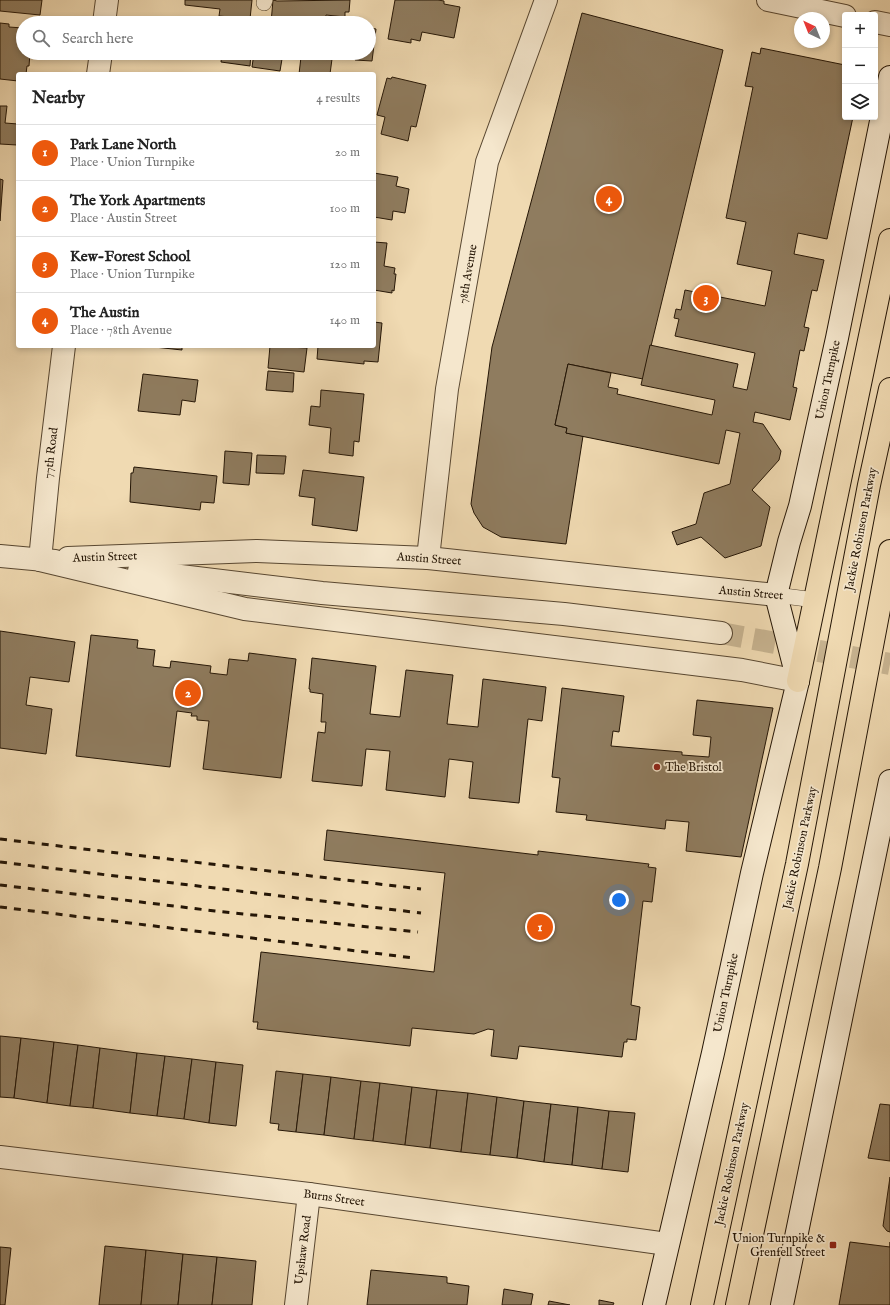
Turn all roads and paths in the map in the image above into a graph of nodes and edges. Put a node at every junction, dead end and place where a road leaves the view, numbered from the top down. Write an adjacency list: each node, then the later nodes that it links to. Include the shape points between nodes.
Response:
1 (107, 0): 5 (street)
2 (546, 0): 16 (street, 78th Avenue, via 487,162 447,389)
3 (768, 0): 4 (street)
4 (842, 15)
5 (105, 16)
6 (878, 23): 7 (street)
7 (890, 25)
8 (99, 60): 9 (street)
9 (98, 72)
10 (890, 77): 18 (street, Union Turnpike, via 834,354 800,506)
11 (890, 240): 19 (main road, Union Turnpike)
12 (64, 348): 17 (street, 77th Road)
13 (890, 388): 28 (main road, Jackie Robinson Parkway, via 869,485 797,864)
14 (890, 551): 29 (main road, via 830,868)
15 (0, 556): 17 (street, Austin Street)
16 (428, 558): 17 (street, Austin Street, via 257,551); 18 (street, Austin Street)
17 (40, 560): 20 (street, Austin Street, via 322,593 564,614); 21 (street, Austin Street, via 245,609 742,670)
18 (776, 595): 19 (lane, Austin Street); 21 (street, Union Turnpike)
19 (815, 600): 21 (main road, Union Turnpike)
20 (721, 633)
21 (798, 681): 25 (street, Union Turnpike)
22 (890, 781): 30 (street)
23 (0, 1157): 24 (street, Burns Street)
24 (309, 1194): 25 (street, Burns Street); 26 (street, Upshaw Road)
25 (667, 1244): 27 (street, Union Turnpike)
26 (296, 1305)
27 (654, 1305)
28 (702, 1305)
29 (737, 1305)
30 (782, 1305)

